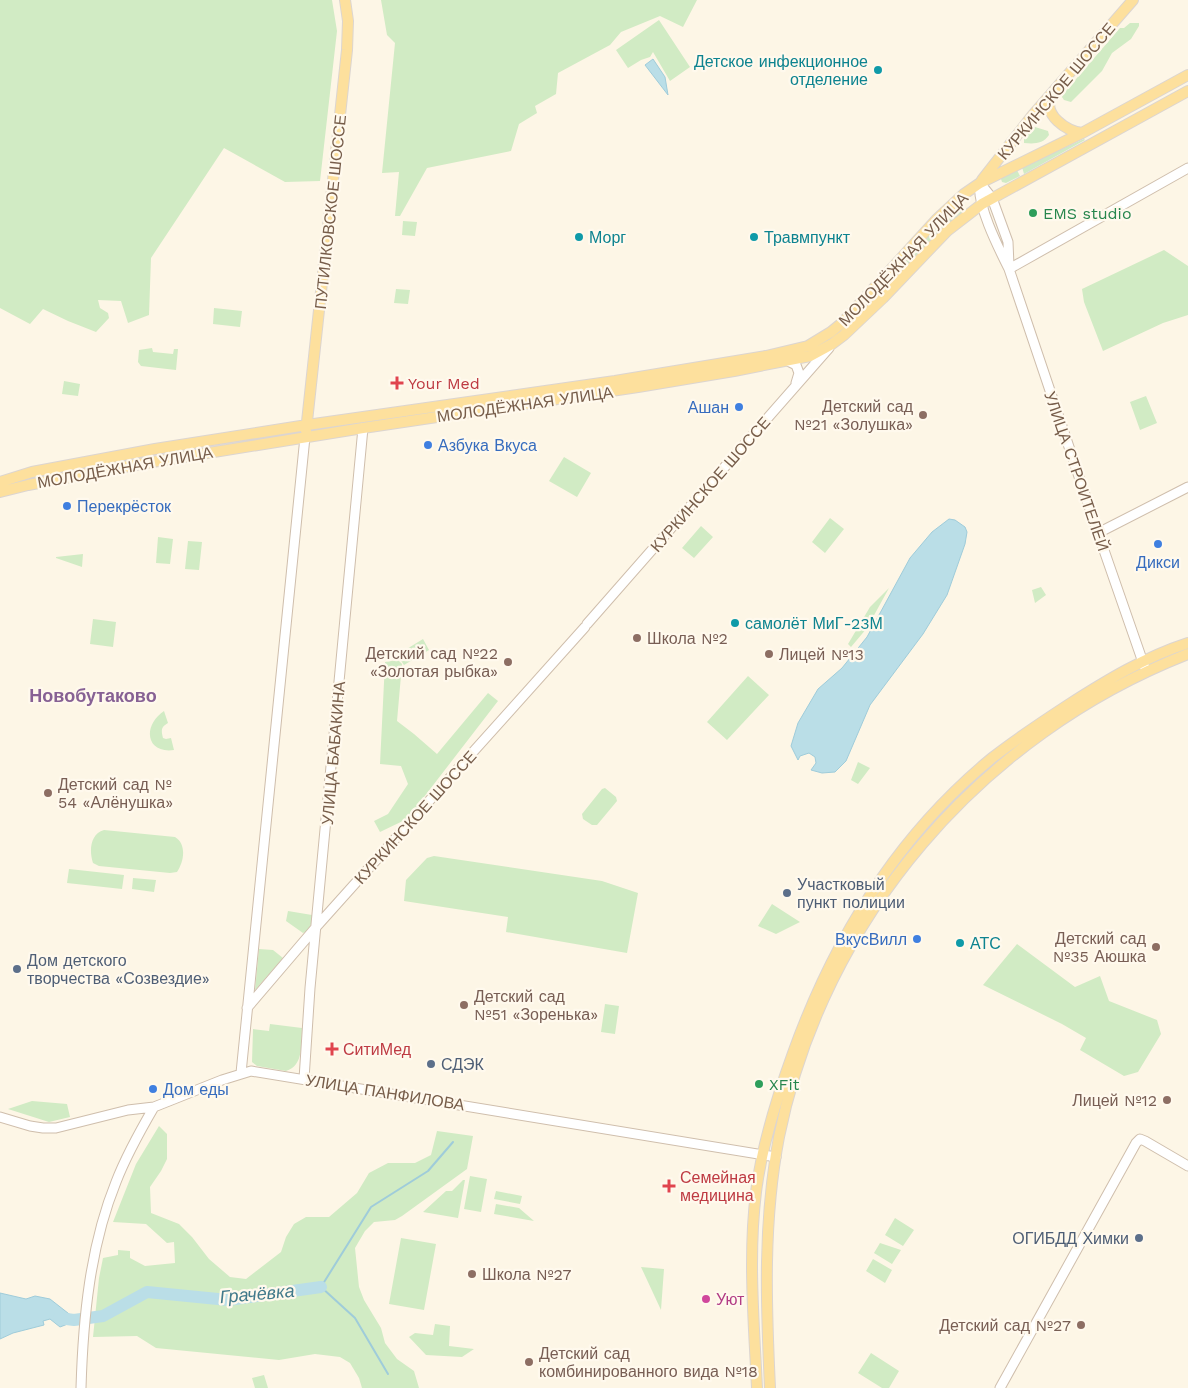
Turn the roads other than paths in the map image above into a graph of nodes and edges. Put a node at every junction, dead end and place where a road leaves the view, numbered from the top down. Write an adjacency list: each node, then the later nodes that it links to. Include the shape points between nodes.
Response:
1 (345, 0): 17 (main road, ПУТИЛКОВСКОЕ ШОССЕ, via 347,50)
2 (1133, 0): 5 (main road, КУРКИНСКОЕ ШОССЕ)
3 (1188, 75): 6 (main road)
4 (1188, 91): 7 (main road, МОЛОДЁЖНАЯ УЛИЦА)
5 (1052, 94): 8 (main road, via 1048,104 1052,114 1064,127); 10 (main road, КУРКИНСКОЕ ШОССЕ)
6 (1136, 104): 7 (main road, via 1145,108); 8 (main road)
7 (1142, 116): 11 (main road, МОЛОДЁЖНАЯ УЛИЦА)
8 (1082, 133): 10 (main road)
9 (1188, 168): 13 (street)
10 (980, 182): 11 (street, УЛИЦА СТРОИТЕЛЕЙ); 12 (street, УЛИЦА СТРОИТЕЛЕЙ); 17 (main road, МОЛОДЁЖНАЯ УЛИЦА, via 936,220 842,323 808,346 615,381)
11 (992, 198): 12 (main road, МОЛОДЁЖНАЯ УЛИЦА); 13 (street, УЛИЦА СТРОИТЕЛЕЙ, via 1008,242)
12 (982, 204): 13 (street, УЛИЦА СТРОИТЕЛЕЙ); 14 (main road, МОЛОДЁЖНАЯ УЛИЦА, via 947,231 862,319)
13 (1009, 269): 23 (street, УЛИЦА СТРОИТЕЛЕЙ)
14 (832, 344): 15 (main road, МОЛОДЁЖНАЯ УЛИЦА, via 810,356); 16 (street, КУРКИНСКОЕ ШОССЕ)
15 (788, 361): 16 (street, via 796,365 799,373); 18 (main road, МОЛОДЁЖНАЯ УЛИЦА)
16 (796, 384): 28 (street, КУРКИНСКОЕ ШОССЕ)
17 (307, 425): 19 (main road, ПУТИЛКОВСКОЕ ШОССЕ); 20 (main road, МОЛОДЁЖНАЯ УЛИЦА, via 32,472)
18 (363, 428): 19 (main road, МОЛОДЁЖНАЯ УЛИЦА); 27 (street, УЛИЦА БАБАКИНА)
19 (306, 437): 22 (main road, МОЛОДЁЖНАЯ УЛИЦА, via 102,470); 30 (street)
20 (0, 482)
21 (1188, 487): 23 (street)
22 (0, 492)
23 (1098, 534): 26 (street, УЛИЦА СТРОИТЕЛЕЙ)
24 (1188, 643): 26 (main road, via 1160,652)
25 (1188, 654): 26 (main road)
26 (1144, 666): 35 (main road, via 1104,682 992,759 948,799 891,865 829,964 786,1073); 36 (main road, via 998,766 955,806 903,866 863,923 822,1005 792,1084)
27 (320, 890): 28 (street, via 323,899); 29 (street, УЛИЦА БАБАКИНА)
28 (333, 908): 29 (street, КУРКИНСКОЕ ШОССЕ)
29 (317, 926): 30 (street, КУРКИНСКОЕ ШОССЕ); 32 (street, УЛИЦА БАБАКИНА)
30 (247, 1008): 31 (street)
31 (241, 1073): 32 (street, УЛИЦА ПАНФИЛОВА, via 251,1071); 33 (street, УЛИЦА ПАНФИЛОВА)
32 (304, 1079): 35 (street, УЛИЦА ПАНФИЛОВА)
33 (154, 1107): 34 (street, УЛИЦА ПАНФИЛОВА, via 128,1110 56,1128 30,1126); 38 (street, via 124,1163 100,1232 88,1302)
34 (0, 1117)
35 (762, 1155): 36 (street, УЛИЦА ПАНФИЛОВА); 39 (main road, via 752,1256)
36 (776, 1157): 40 (main road, via 766,1261)
37 (1188, 1166): 41 (street, via 1145,1141 1140,1139 1136,1143)
38 (81, 1388)
39 (757, 1388)
40 (770, 1388)
41 (1000, 1388)

